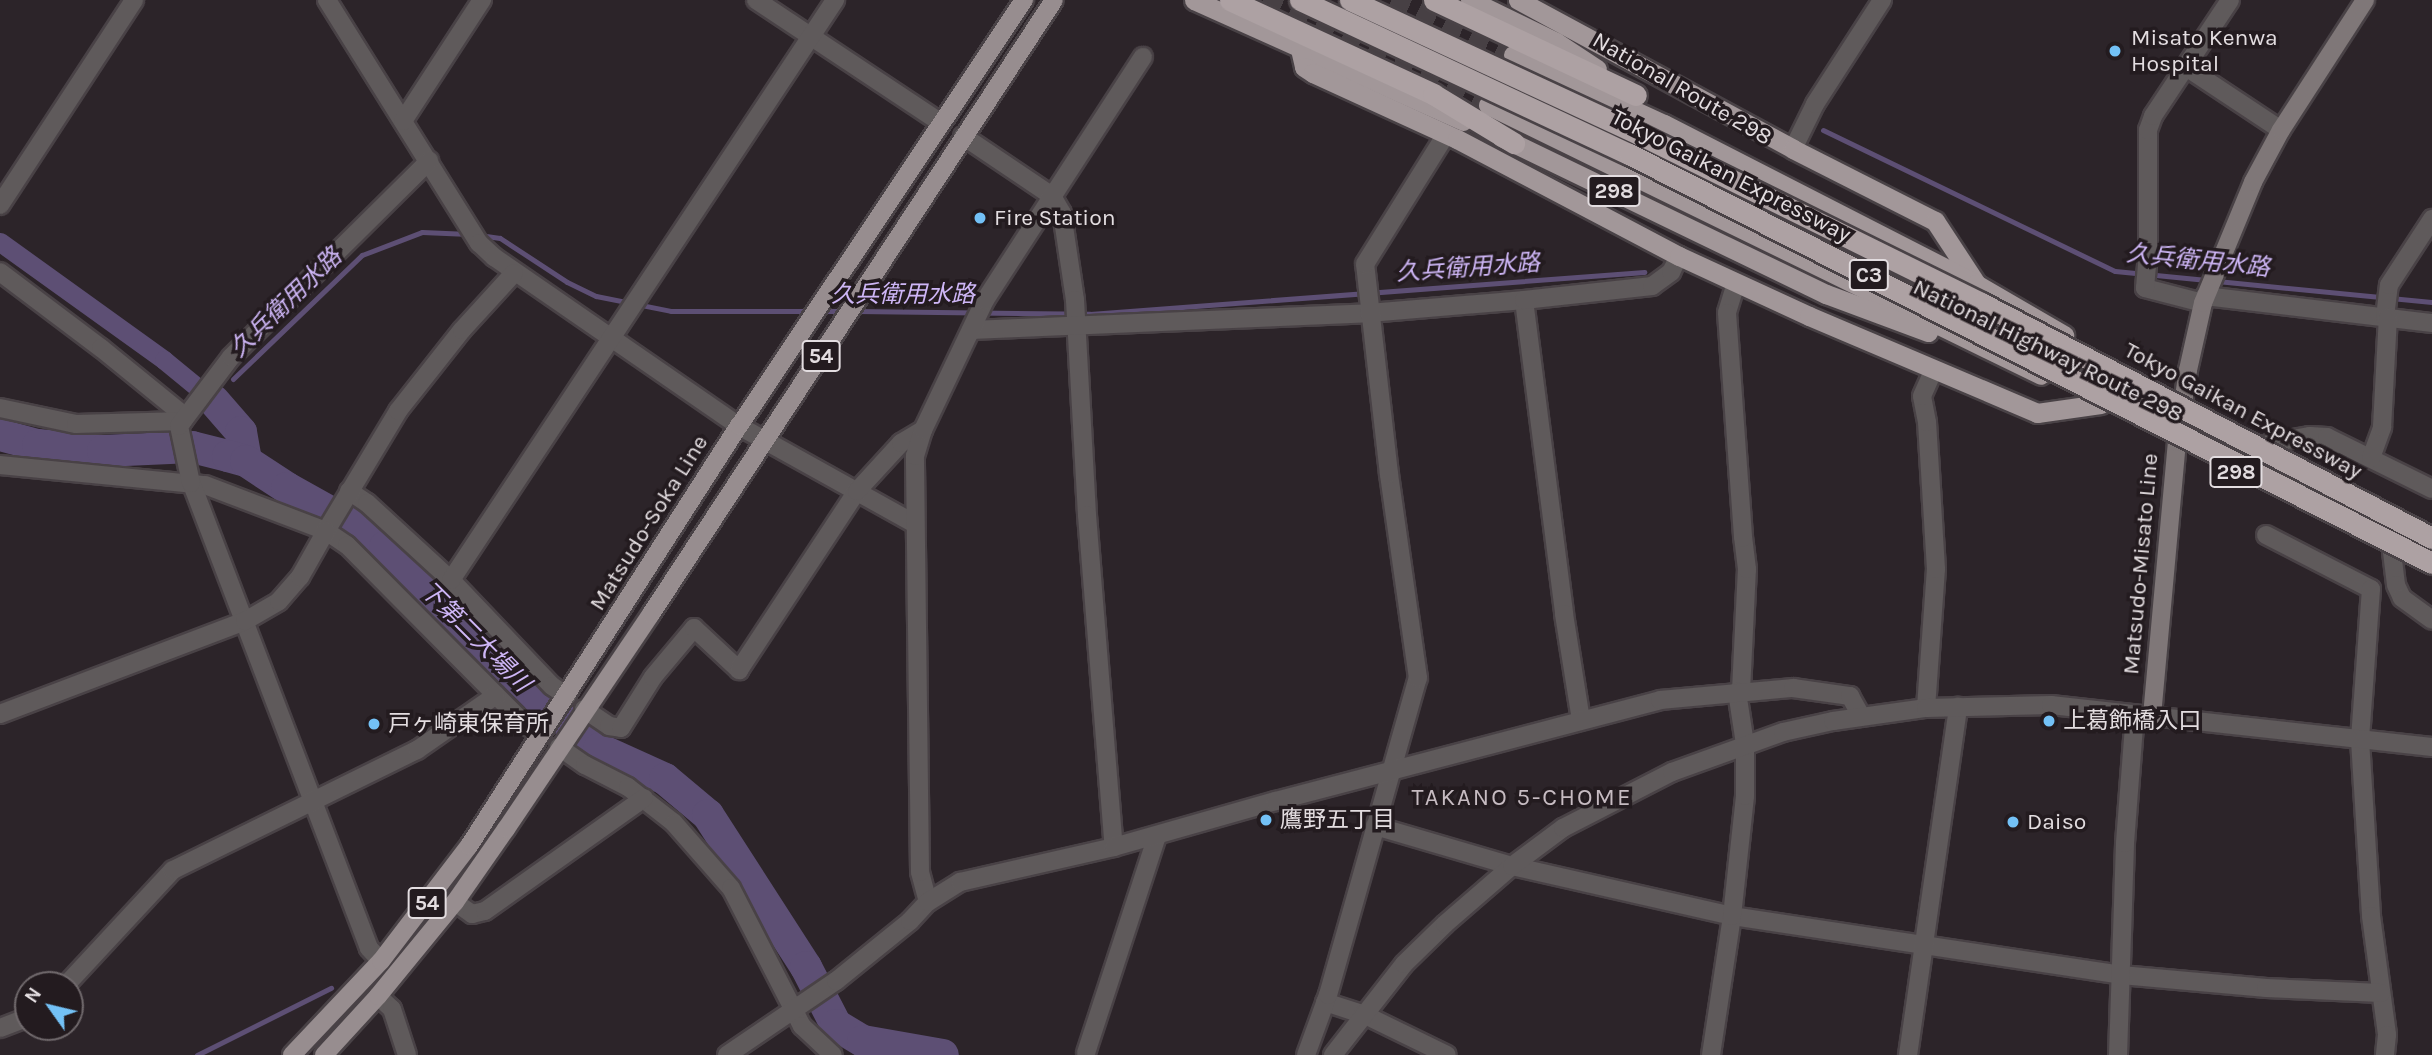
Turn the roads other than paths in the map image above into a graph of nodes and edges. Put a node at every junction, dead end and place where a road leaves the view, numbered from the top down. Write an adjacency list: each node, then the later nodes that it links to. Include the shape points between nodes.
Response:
1 (134, 0): 34 (street)
2 (327, 0): 25 (street)
3 (482, 0): 25 (street)
4 (756, 0): 18 (street)
5 (835, 0): 18 (street)
6 (1024, 0): 26 (main road, Matsudo-Soka Line / 54)
7 (1054, 0): 28 (main road, 54)
8 (1194, 0): 20 (highway, 298)
9 (1230, 0): 30 (highway, via 1433,94)
10 (1300, 0): 73 (highway, Tokyo Gaikan Expressway / C3, bridge, via 1629,154)
11 (1350, 0): 71 (highway, Tokyo Gaikan Expressway / C3, bridge, via 1639,134 1969,297)
12 (1434, 0): 19 (highway)
13 (1471, 0): 23 (highway, National Route 298 / 298, via 1556,42)
14 (1882, 0): 31 (street, via 1815,104)
15 (2230, 0): 22 (street)
16 (2365, 0): 27 (main road, Matsudo-Misato Line)
17 (1528, 2): 31 (highway, 298)
18 (811, 36): 26 (street); 49 (street)
19 (1510, 46): 23 (highway); 35 (highway, National Highway Route 298 / 298)
20 (1300, 49): 29 (highway, via 1304,67 1313,73); 30 (highway, 298)
21 (1143, 57): 33 (street)
22 (2186, 67): 27 (street); 42 (street, via 2148,130 2145,288)
23 (1636, 95): 35 (highway, National Route 298 / 298, via 1703,128)
24 (1488, 105): 51 (highway, National Highway Route 298 / 298)
25 (402, 121): 32 (street)
26 (941, 123): 56 (main road, Matsudo-Soka Line / 54)
27 (2281, 130): 42 (main road, Matsudo-Misato Line, via 2248,193)
28 (963, 136): 33 (street); 58 (main road, 54)
29 (1445, 136): 37 (highway); 44 (street, via 1365,264)
30 (1514, 143): 51 (highway, 298, via 1826,294)
31 (1793, 149): 41 (highway, 298, via 1935,221)
32 (429, 161): 39 (street, via 480,243); 55 (street, via 231,357)
33 (1052, 196): 47 (street, via 1062,213); 48 (street)
34 (0, 205)
35 (1828, 208): 41 (highway, National Highway Route 298 / 298)
36 (2432, 219): 45 (street, via 2388,290)
37 (1679, 256): 40 (highway); 43 (street, via 1671,271 1653,286)
38 (0, 272): 55 (street)
39 (514, 273): 49 (street); 66 (street, via 398,411)
40 (1736, 284): 50 (highway); 80 (street, via 1727,313 1746,569)
41 (1976, 284): 52 (highway, National Highway Route 298 / 298)
42 (2204, 299): 45 (street); 52 (main road, Matsudo-Misato Line)
43 (1524, 300): 44 (street); 89 (street)
44 (1369, 313): 47 (street); 95 (street, via 1419,678)
45 (2386, 317): 46 (street); 61 (street, via 2382,427)
46 (2432, 323)
47 (1076, 325): 48 (street); 100 (street)
48 (973, 326): 57 (street)
49 (611, 340): 56 (street); 75 (street)
50 (1933, 371): 53 (highway, via 2037,413); 84 (street, via 1922,396 1936,569)
51 (2037, 373): 53 (highway, National Highway Route 298 / 298)
52 (2183, 398): 59 (main road, Matsudo-Misato Line); 60 (highway, National Highway Route 298 / 298)
53 (2100, 404): 59 (highway, National Highway Route 298 / 298)
54 (0, 408): 55 (street, via 76,424)
55 (185, 418): 63 (street)
56 (739, 426): 58 (street); 82 (main road, Matsudo-Soka Line / 54)
57 (923, 430): 65 (street, via 901,443); 67 (street, via 915,456)
58 (766, 440): 65 (street); 85 (main road, 54)
59 (2177, 442): 72 (highway, National Highway Route 298 / 298); 87 (main road, Matsudo-Misato Line)
60 (2270, 443): 61 (street, via 2327,437); 68 (highway, National Highway Route 298 / 298)
61 (2371, 458): 64 (street)
62 (0, 465): 63 (street)
63 (191, 483): 69 (street, via 225,491); 79 (street)
64 (2432, 489)
65 (857, 491): 67 (street); 85 (street, via 739,670 695,628 653,677 621,728 609,726)
66 (349, 492): 69 (street); 75 (street)
67 (915, 524): 103 (street, via 920,872)
68 (2432, 529)
69 (326, 531): 79 (street, via 300,577 279,601); 81 (street, via 347,545)
70 (2266, 535): 77 (street, via 2371,589)
71 (2432, 538)
72 (2392, 552): 74 (highway, National Highway Route 298 / 298); 76 (street)
73 (2432, 563)
74 (2432, 574)
75 (451, 580): 82 (street)
76 (2396, 585): 77 (street); 78 (street, via 2402,598)
77 (2371, 606): 91 (street)
78 (2432, 620)
79 (245, 621): 86 (street); 97 (street)
80 (1739, 692): 88 (street, via 1793,688 1850,695); 89 (street, via 1660,700); 92 (street)
81 (496, 695): 90 (street); 97 (street, via 417,750)
82 (566, 696): 90 (main road, Matsudo-Soka Line / 54)
83 (1958, 707): 84 (street); 87 (street, via 2051,705); 105 (street)
84 (1926, 708): 88 (street)
85 (584, 709): 93 (main road, 54)
86 (0, 714)
87 (2143, 715): 91 (street); 108 (street, via 2124,843)
88 (1861, 716): 92 (street)
89 (1581, 720): 95 (street)
90 (541, 735): 106 (main road, Matsudo-Soka Line / 54, via 469,846)
91 (2360, 740): 94 (street); 109 (street, via 2371,916)
92 (1745, 744): 101 (street, via 1616,798 1563,828); 104 (street, via 1745,796)
93 (559, 747): 96 (street); 102 (main road, 54)
94 (2432, 747)
95 (1393, 771): 98 (street); 99 (street)
96 (644, 798): 102 (street, via 485,911 472,914); 112 (street, via 674,823 731,888)
97 (313, 800): 106 (street, via 369,948); 107 (street, via 173,870)
98 (1375, 826): 101 (street); 111 (street)
99 (1157, 836): 100 (street); 114 (street)
100 (1114, 848): 103 (street, via 960,882)
101 (1512, 866): 104 (street); 113 (street, via 1404,964)
102 (455, 902): 110 (main road, 54)
103 (928, 902): 112 (street, via 836,981)
104 (1732, 916): 105 (street); 123 (street)
105 (1923, 944): 108 (street); 124 (street)
106 (381, 961): 115 (main road, Matsudo-Soka Line / 54)
107 (78, 971)
108 (2121, 975): 109 (street, via 2266,988); 125 (street)
109 (2381, 992): 126 (street)
110 (378, 996): 116 (main road, 54); 117 (street, via 392,1009)
111 (1325, 1002): 113 (street); 120 (street)
112 (794, 1010): 118 (street); 119 (street, via 802,1027)
113 (1363, 1014): 121 (street); 122 (street)
114 (1086, 1053)
115 (292, 1055)
116 (324, 1055)
117 (407, 1055)
118 (727, 1055)
119 (833, 1055)
120 (1306, 1055)
121 (1333, 1055)
122 (1447, 1055)
123 (1711, 1055)
124 (1908, 1055)
125 (2118, 1055)
126 (2385, 1055)

